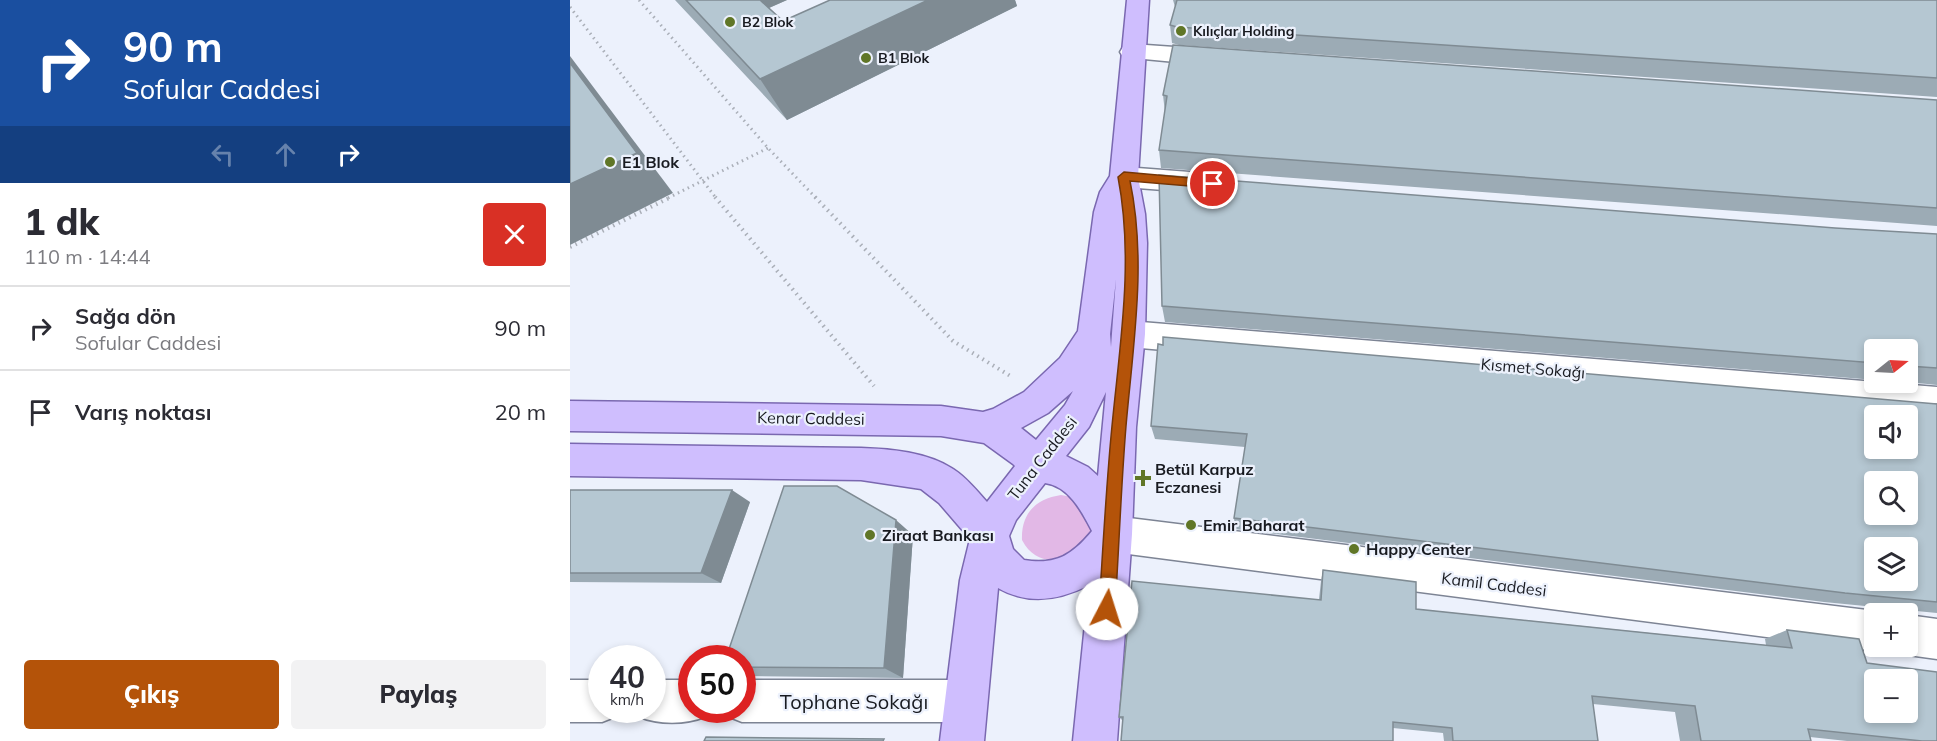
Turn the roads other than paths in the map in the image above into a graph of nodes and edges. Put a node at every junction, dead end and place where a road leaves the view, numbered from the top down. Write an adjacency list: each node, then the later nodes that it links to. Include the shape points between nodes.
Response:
1 (1138, 0): 2 (main road, Tuna Caddesi)
2 (1132, 52): 3 (street); 4 (main road, Tuna Caddesi)
3 (1239, 60)
4 (1124, 177): 5 (street); 6 (main road, Tuna Caddesi, via 1108,212); 7 (main road, Tuna Caddesi, via 1132,243)
5 (1228, 185)
6 (1094, 334): 10 (main road, via 1079,359 1045,397 1016,416); 12 (main road, Tuna Caddesi, via 1096,357 1089,393 1077,416)
7 (1129, 334): 8 (street, Kısmet Sokağı); 13 (main road, Tuna Caddesi)
8 (1937, 402)
9 (570, 416): 10 (main road, Kenar Caddesi, via 877,419)
10 (986, 426): 12 (main road, Kenar Caddesi, via 1019,446)
11 (570, 460): 14 (main road, via 890,466 941,480)
12 (1037, 465): 13 (main road, via 1052,466 1084,483); 14 (main road, Tuna Caddesi, via 1003,508)
13 (1113, 534): 14 (main road, via 1080,571 1033,582 1018,580 1005,568); 15 (street, Kamil Caddesi); 23 (main road, Tuna Caddesi)
14 (990, 536): 21 (main road, Tuna Caddesi, via 979,580)
15 (1864, 630)
16 (1918, 636): 17 (street)
17 (1937, 639)
18 (570, 701): 19 (street)
19 (588, 701)
20 (756, 701): 21 (street, Tophane Sokağı)
21 (966, 701): 22 (main road, Tuna Caddesi)
22 (962, 741)
23 (1095, 741)

